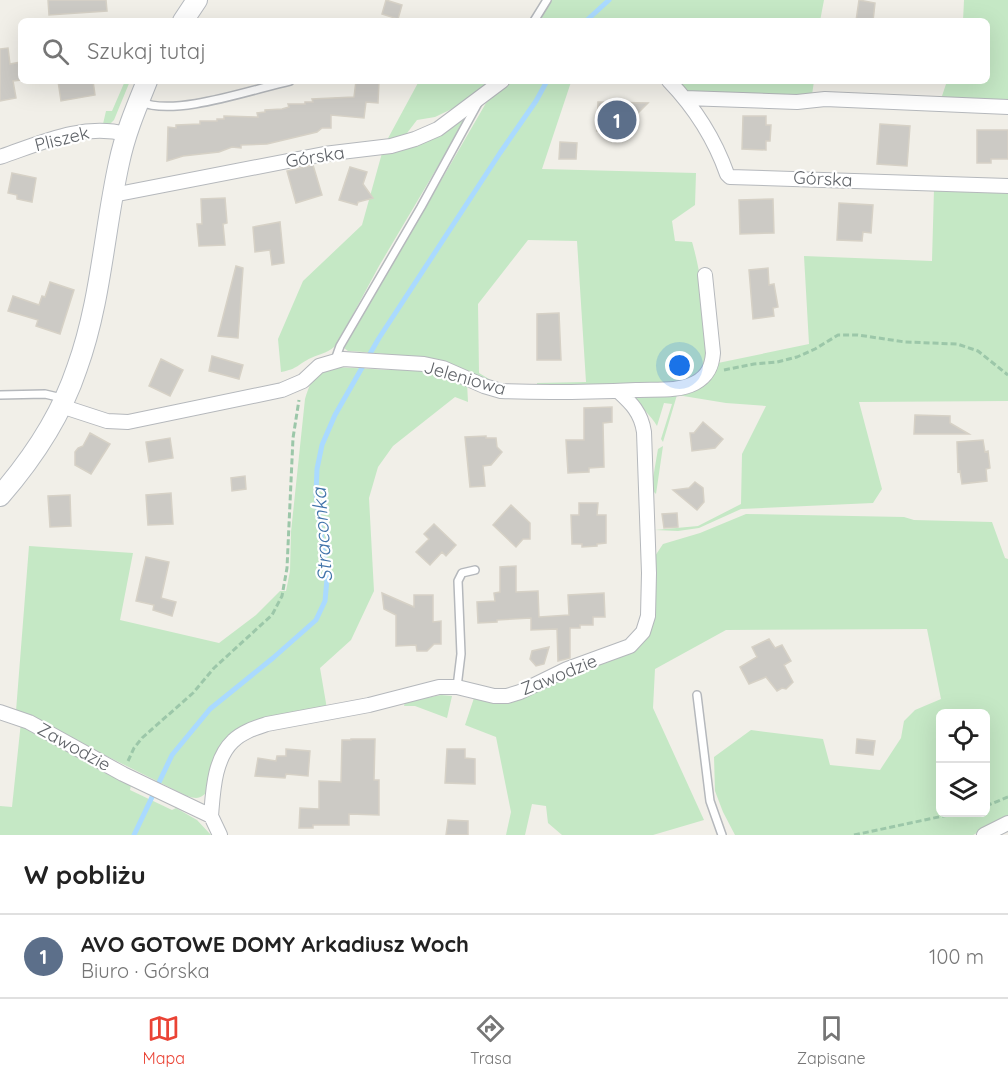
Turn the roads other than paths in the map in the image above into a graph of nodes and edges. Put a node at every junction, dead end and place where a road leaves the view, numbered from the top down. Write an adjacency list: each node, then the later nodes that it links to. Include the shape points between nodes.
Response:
1 (197, 0): 3 (street)
2 (547, 0): 4 (lane)
3 (185, 18)
4 (536, 18)
5 (146, 84): 11 (street)
6 (278, 84): 11 (lane, via 164,107)
7 (498, 84): 9 (street, Górska)
8 (672, 84): 10 (street, Górska)
9 (483, 95): 16 (street, Górska, via 438,129 391,146 324,154); 18 (lane, via 340,346)
10 (685, 98): 12 (street); 15 (street, Górska, via 715,144 730,177)
11 (139, 101): 13 (street)
12 (1008, 107)
13 (126, 134): 14 (street, Pliszek, via 90,130); 16 (street)
14 (0, 157)
15 (1008, 186)
16 (113, 195): 21 (street, via 89,328)
17 (705, 275): 19 (street, Jeleniowa, via 713,353 707,373 693,384 675,388)
18 (339, 360): 19 (street, Jeleniowa, via 443,368 501,391); 21 (street, via 319,366 303,381 282,390 128,422 107,421)
19 (618, 391): 24 (street, Zawodzie, via 643,422 649,583 648,616 643,632 630,646 567,669 520,692 481,695)
20 (0, 395): 21 (lane, via 45,394)
21 (63, 403): 22 (street, via 38,447)
22 (0, 496)
23 (475, 570): 24 (lane, via 462,573 458,581 461,654)
24 (457, 687): 27 (street, Zawodzie, via 439,687 267,724 243,734 224,753)
25 (697, 695): 30 (lane, via 710,801)
26 (0, 712): 27 (street, Zawodzie, via 29,722 123,774)
27 (211, 816): 29 (street)
28 (1008, 823): 31 (street)
29 (220, 835)
30 (722, 835)
31 (984, 835)

